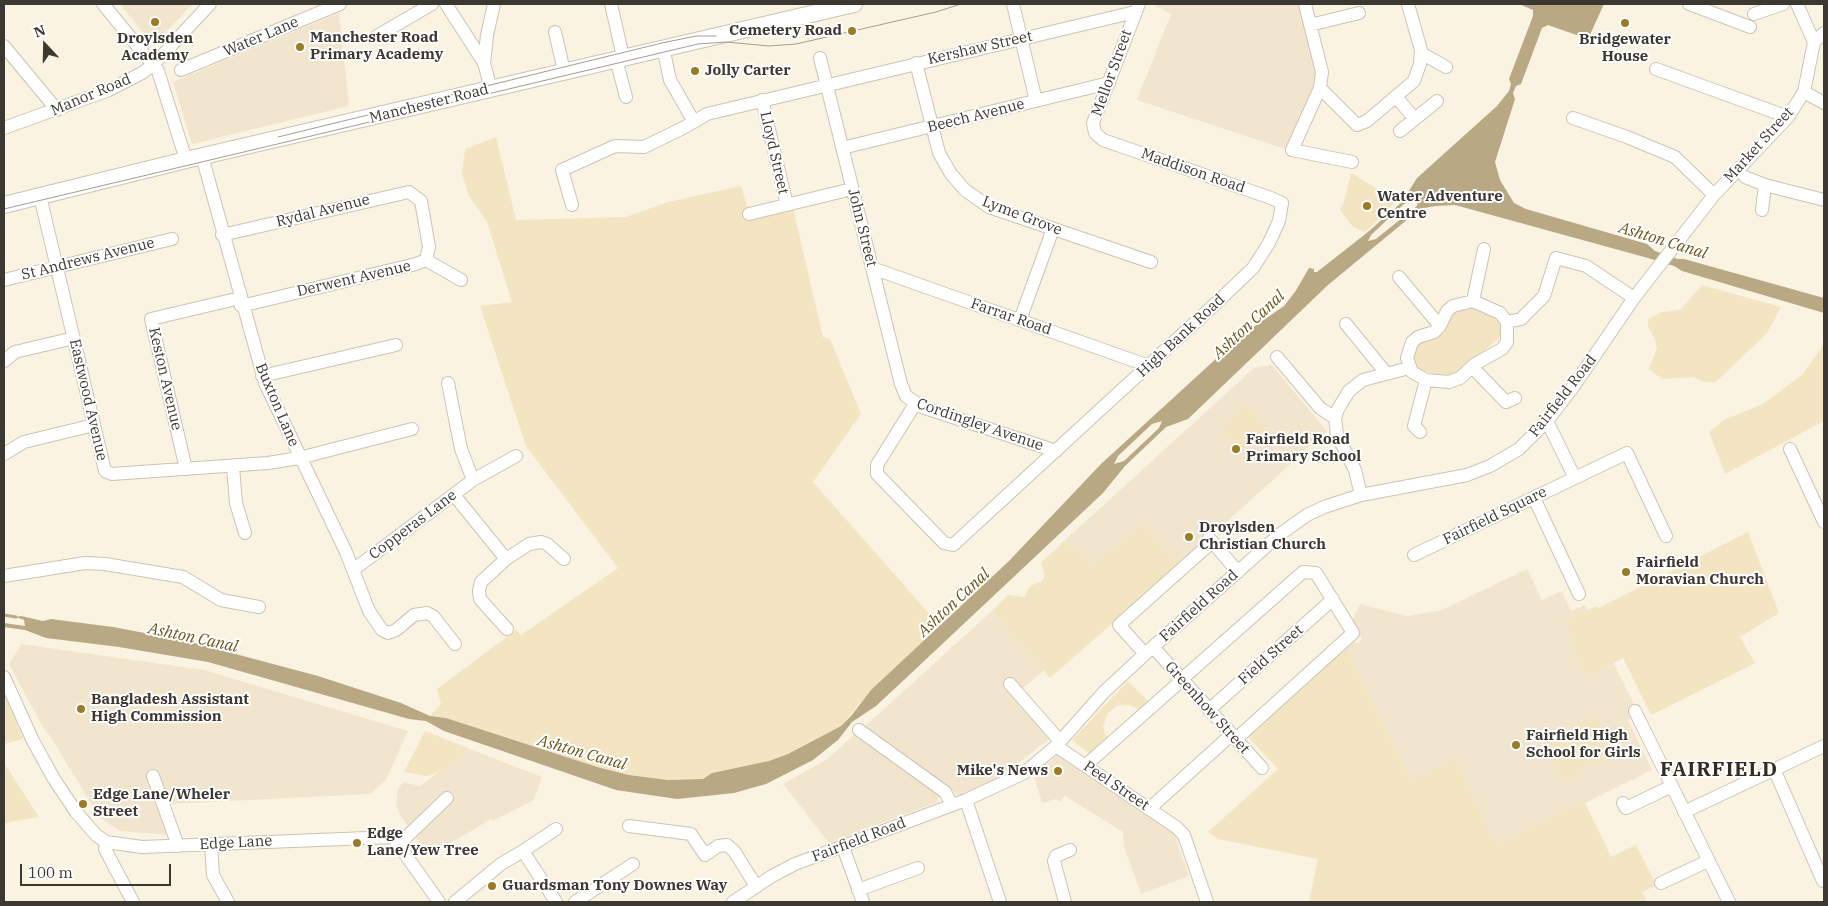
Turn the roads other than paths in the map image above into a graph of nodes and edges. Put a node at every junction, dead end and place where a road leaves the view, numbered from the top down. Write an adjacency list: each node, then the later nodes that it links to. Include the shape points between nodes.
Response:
1 (103, 4): 32 (street)
2 (210, 4): 32 (street, Manor Road)
3 (340, 4): 35 (street, Water Lane)
4 (432, 4): 22 (street)
5 (446, 4): 30 (street)
6 (494, 4): 30 (street, via 486,35)
7 (611, 4): 28 (street)
8 (854, 4): 26 (main road, Manchester Road)
9 (1014, 4): 23 (street)
10 (1305, 4): 18 (street)
11 (1408, 4): 27 (street)
12 (1689, 4): 19 (street)
13 (1782, 4): 17 (street)
14 (1797, 4): 24 (street)
15 (1137, 8): 23 (street, Kershaw Street); 37 (street, Mellor Street)
16 (1359, 13): 18 (street)
17 (1754, 14)
18 (1310, 25): 39 (street, via 1322,72)
19 (1750, 27)
20 (555, 32): 36 (street)
21 (1824, 33): 24 (street)
22 (377, 36)
23 (1022, 38): 31 (street, Kershaw Street); 45 (street)
24 (1814, 42): 41 (street, Market Street)
25 (4, 46): 48 (street)
26 (663, 47): 28 (main road, Manchester Road); 52 (street, via 670,80)
27 (1421, 53): 33 (street); 43 (street, via 1414,81)
28 (620, 58): 36 (main road, Manchester Road); 42 (street)
29 (820, 58): 38 (street, John Street)
30 (484, 63): 40 (street)
31 (916, 63): 38 (street, Kershaw Street); 53 (street, Lyme Grove)
32 (154, 64): 48 (street, Manor Road, via 142,74 109,90); 58 (street, Buxton Lane)
33 (1446, 67)
34 (1656, 69): 49 (street)
35 (181, 70)
36 (564, 71): 40 (main road, Manchester Road)
37 (1109, 83): 45 (street, Beech Avenue); 56 (street, Mellor Street, via 1093,123 1095,133)
38 (826, 85): 44 (street, Kershaw Street); 57 (street, John Street)
39 (1320, 88): 43 (street, via 1357,125 1367,121); 59 (street, via 1292,150)
40 (491, 89): 58 (main road, Manchester Road)
41 (1804, 92): 47 (street); 49 (street, Market Street)
42 (626, 97)
43 (1396, 97): 51 (street)
44 (762, 100): 52 (street, Kershaw Street, via 707,114); 68 (street, Lloyd Street)
45 (1036, 101): 53 (street, Beech Avenue)
46 (1437, 101): 51 (street)
47 (1824, 104)
48 (57, 110): 54 (street, Manor Road)
49 (1788, 117): 63 (street, Market Street)
50 (1573, 118): 63 (street, via 1674,157)
51 (1415, 119): 55 (street)
52 (694, 122): 69 (street, Kershaw Street, via 644,147 615,146 562,170)
53 (931, 126): 57 (street, Beech Avenue); 72 (street, Lyme Grove, via 944,164 965,190 989,207)
54 (4, 128)
55 (1400, 131)
56 (1103, 140): 66 (street, Maddison Road)
57 (842, 148): 62 (street, John Street)
58 (194, 158): 64 (main road, Manchester Road); 73 (street, Buxton Lane)
59 (1352, 162)
60 (1745, 177): 61 (street)
61 (1765, 185): 65 (street); 70 (street)
62 (852, 189): 68 (street); 79 (street, John Street)
63 (1714, 195): 80 (street, Market Street)
64 (40, 196): 67 (main road, Manchester Road); 78 (street, Eastwood Avenue)
65 (1824, 200)
66 (1282, 204): 95 (street, High Bank Road, via 1275,230 1253,268)
67 (4, 205)
68 (787, 205): 71 (street)
69 (572, 206)
70 (1762, 210)
71 (749, 214)
72 (1053, 229): 77 (street, Lyme Grove); 87 (street)
73 (222, 235): 76 (street, Rydal Avenue, via 409,192 421,201 430,247); 86 (street, Buxton Lane)
74 (172, 239): 78 (street, St Andrews Avenue)
75 (1484, 249): 85 (street)
76 (426, 260): 83 (street, Derwent Avenue); 86 (street, Derwent Avenue)
77 (1151, 262)
78 (57, 267): 82 (street, St Andrews Avenue); 91 (street, Eastwood Avenue)
79 (872, 268): 87 (street, Farrar Road); 103 (street, John Street, via 901,384)
80 (1656, 271): 84 (street, Fairfield Road)
81 (1399, 277): 90 (street)
82 (4, 280)
83 (461, 280)
84 (1634, 298): 88 (street, via 1586,266 1556,258 1544,296 1521,319); 105 (street, Fairfield Road, via 1572,390)
85 (1473, 301): 88 (street, via 1500,313); 90 (street, via 1453,306)
86 (240, 302): 99 (street, Buxton Lane); 115 (street, Keston Avenue, via 151,319)
87 (1020, 320): 95 (street, Farrar Road)
88 (1507, 322): 96 (street, via 1507,342 1502,349)
89 (1346, 324): 98 (street)
90 (1440, 326): 97 (street, via 1412,342 1407,358)
91 (74, 338): 94 (street, via 14,352); 106 (street, Eastwood Avenue)
92 (396, 345): 99 (street)
93 (1277, 357): 104 (street, via 1320,408)
94 (4, 361)
95 (1149, 366): 110 (street, High Bank Road)
96 (1472, 367): 100 (street, via 1456,381); 102 (street, via 1506,402)
97 (1409, 368): 98 (street); 100 (street)
98 (1386, 373): 104 (street, via 1356,384 1341,401)
99 (262, 376): 113 (street, Buxton Lane)
100 (1426, 380): 108 (street, via 1414,426)
101 (448, 383): 117 (street, via 461,449)
102 (1515, 398)
103 (911, 400): 110 (street, Cordingley Avenue); 110 (street, High Bank Road, via 877,465 877,474 947,545 959,542)
104 (1335, 418): 119 (street, via 1337,434 1355,470)
105 (1547, 421): 116 (street); 119 (street, Fairfield Road, via 1519,449 1477,472)
106 (94, 426): 111 (street, via 24,442); 115 (street, Eastwood Avenue, via 105,471 112,474)
107 (412, 429): 113 (street, Eastwood Avenue)
108 (1420, 432)
109 (1790, 449): 121 (street)
110 (1056, 452)
111 (4, 454)
112 (516, 456): 117 (street, Copperas Lane)
113 (300, 458): 114 (street, Eastwood Avenue); 127 (street, Buxton Lane)
114 (233, 466): 115 (street, Eastwood Avenue); 122 (street, via 236,502)
115 (186, 469)
116 (1575, 478): 120 (street, Fairfield Square); 123 (street, Fairfield Square, via 1626,453)
117 (473, 480): 118 (street, Copperas Lane)
118 (454, 494): 126 (street); 127 (street, Copperas Lane)
119 (1361, 495): 128 (street, Fairfield Road, via 1324,507 1296,521)
120 (1534, 498): 124 (street, Fairfield Square); 130 (street)
121 (1824, 522)
122 (245, 533)
123 (1666, 536)
124 (1414, 555)
125 (564, 559): 126 (street, via 555,548 538,542)
126 (506, 560): 133 (street, via 481,582 478,596)
127 (354, 570): 134 (street, Buxton Lane, via 373,618 385,632 392,632 414,615 427,613)
128 (1238, 572): 135 (street, Fairfield Road); 135 (street, Greenhow Street, via 1210,540 1119,625)
129 (4, 576): 132 (street, via 85,563 105,564 183,577 221,600)
130 (1579, 594)
131 (1333, 599): 137 (street, via 1316,573 1303,572); 139 (street, Field Street); 142 (street, via 1353,633)
132 (260, 607)
133 (507, 629)
134 (455, 644)
135 (1149, 651): 137 (street, Greenhow Street); 143 (street, Fairfield Road, via 1104,692)
136 (4, 677): 158 (street, via 54,778 76,812)
137 (1182, 680): 139 (street, Greenhow Street); 145 (street)
138 (1010, 684): 143 (street, Peel Street)
139 (1208, 710): 142 (street, Greenhow Street)
140 (1635, 710): 149 (street)
141 (858, 730): 153 (street, via 946,792)
142 (1234, 737): 146 (street, Greenhow Street); 154 (street)
143 (1058, 744): 145 (street, Peel Street); 151 (street, Fairfield Road, via 1024,773)
144 (1824, 746): 147 (street)
145 (1086, 765): 154 (street, Peel Street)
146 (1262, 768)
147 (1774, 769): 155 (street); 168 (street)
148 (153, 776): 161 (street)
149 (1672, 786): 152 (street, via 1626,808); 155 (street)
150 (447, 798): 160 (street)
151 (966, 800): 153 (street, Fairfield Road); 179 (street)
152 (1623, 803)
153 (952, 805): 162 (street, Fairfield Road)
154 (1149, 808): 181 (street, Peel Street, via 1184,834)
155 (1684, 812): 165 (street)
156 (629, 826): 170 (street, via 691,834 705,855 718,846 727,845 734,850)
157 (556, 829): 164 (street)
158 (106, 842): 161 (street, Edge Lane, via 142,847); 172 (street, via 105,849)
159 (210, 844): 160 (street, Edge Lane, via 392,837); 161 (street, Edge Lane); 173 (street, via 213,875)
160 (398, 845): 174 (street)
161 (178, 846)
162 (843, 847): 170 (street, Fairfield Road, via 795,864); 171 (street)
163 (1070, 850): 180 (street, via 1056,856 1054,861)
164 (523, 851): 175 (street, via 496,868); 176 (street)
165 (1708, 861): 169 (street); 182 (street)
166 (633, 864): 177 (street)
167 (918, 868): 171 (street)
168 (1823, 881)
169 (1661, 883)
170 (756, 886): 178 (street, Fairfield Road)
171 (861, 896)
172 (133, 902)
173 (228, 902)
174 (439, 902)
175 (455, 902)
176 (556, 902)
177 (575, 902)
178 (733, 902)
179 (1000, 902)
180 (1065, 902)
181 (1204, 902)
182 (1729, 902)

